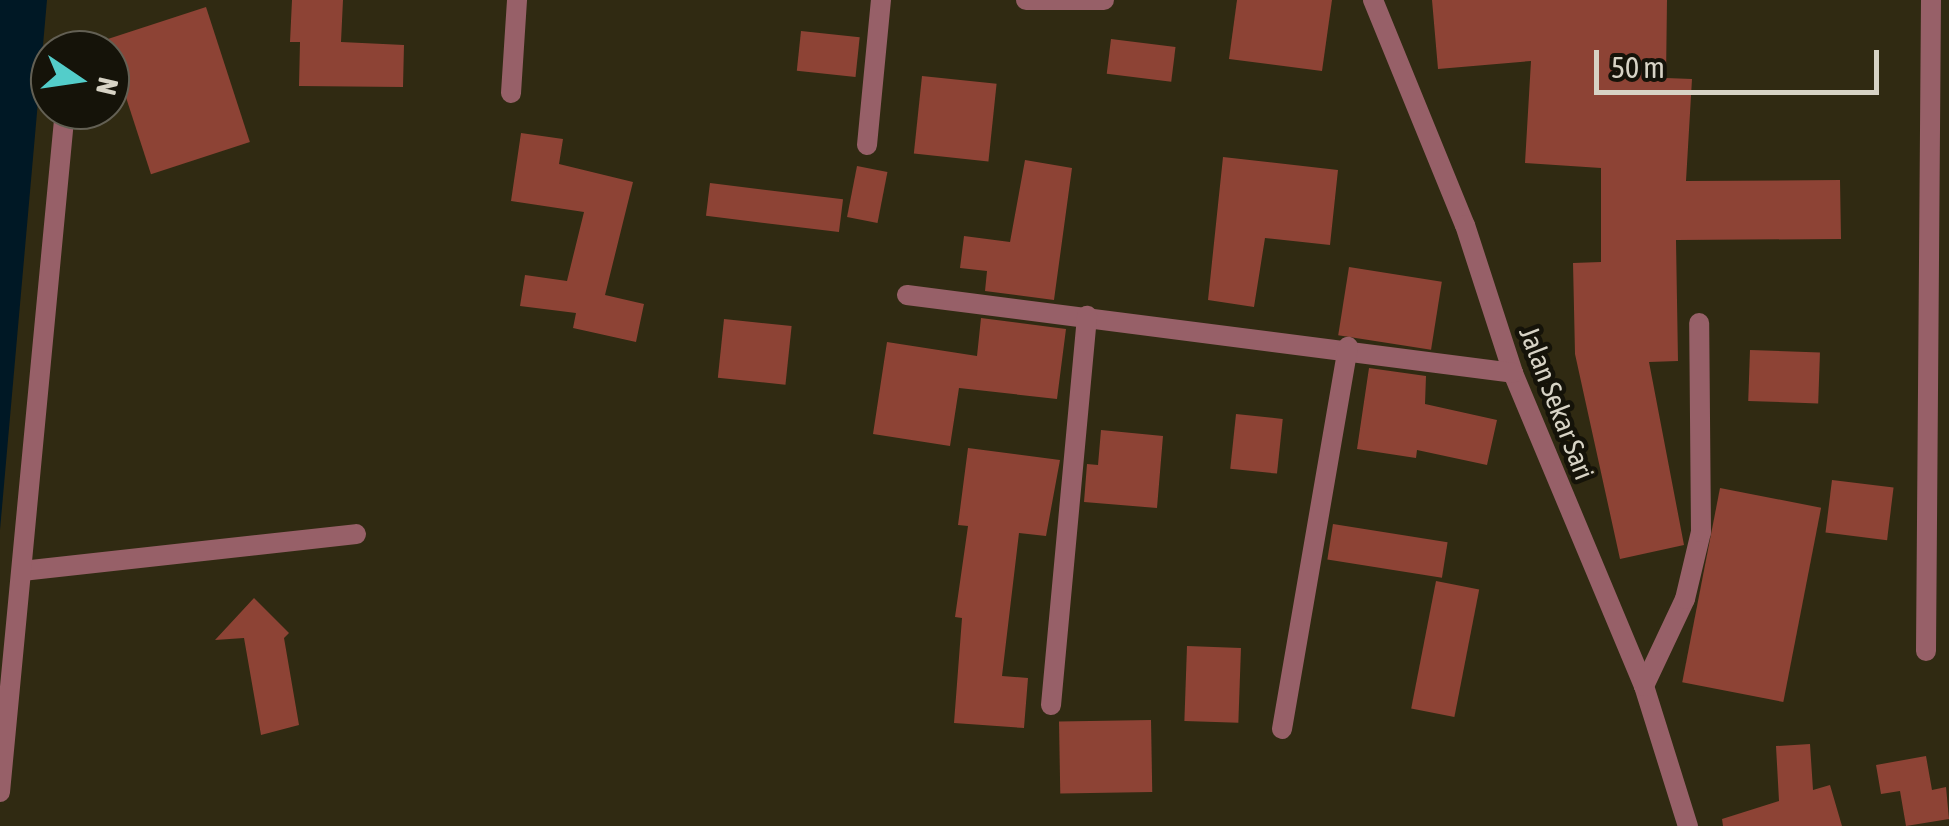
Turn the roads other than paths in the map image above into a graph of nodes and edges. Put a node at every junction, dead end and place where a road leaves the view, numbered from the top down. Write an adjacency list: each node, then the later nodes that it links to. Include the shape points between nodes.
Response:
1 (517, 0): 7 (street)
2 (881, 0): 9 (street)
3 (1026, 0): 4 (street)
4 (1104, 0)
5 (1373, 0): 14 (street, Jalan Sekar Sari, via 1464,225)
6 (1931, 0): 15 (street)
7 (510, 93)
8 (62, 130): 17 (street)
9 (868, 145)
10 (906, 296): 11 (street)
11 (1087, 316): 13 (street); 20 (street)
12 (1699, 322): 19 (street, via 1701,532 1685,600)
13 (1348, 347): 14 (street); 21 (street)
14 (1513, 373): 19 (street, Jalan Sekar Sari)
15 (1939, 478): 18 (street)
16 (356, 534): 17 (street)
17 (22, 571): 22 (street)
18 (1926, 650)
19 (1644, 686): 23 (street, Jalan Sekar Sari)
20 (1052, 705)
21 (1282, 728)
22 (0, 792)
23 (1688, 826)

